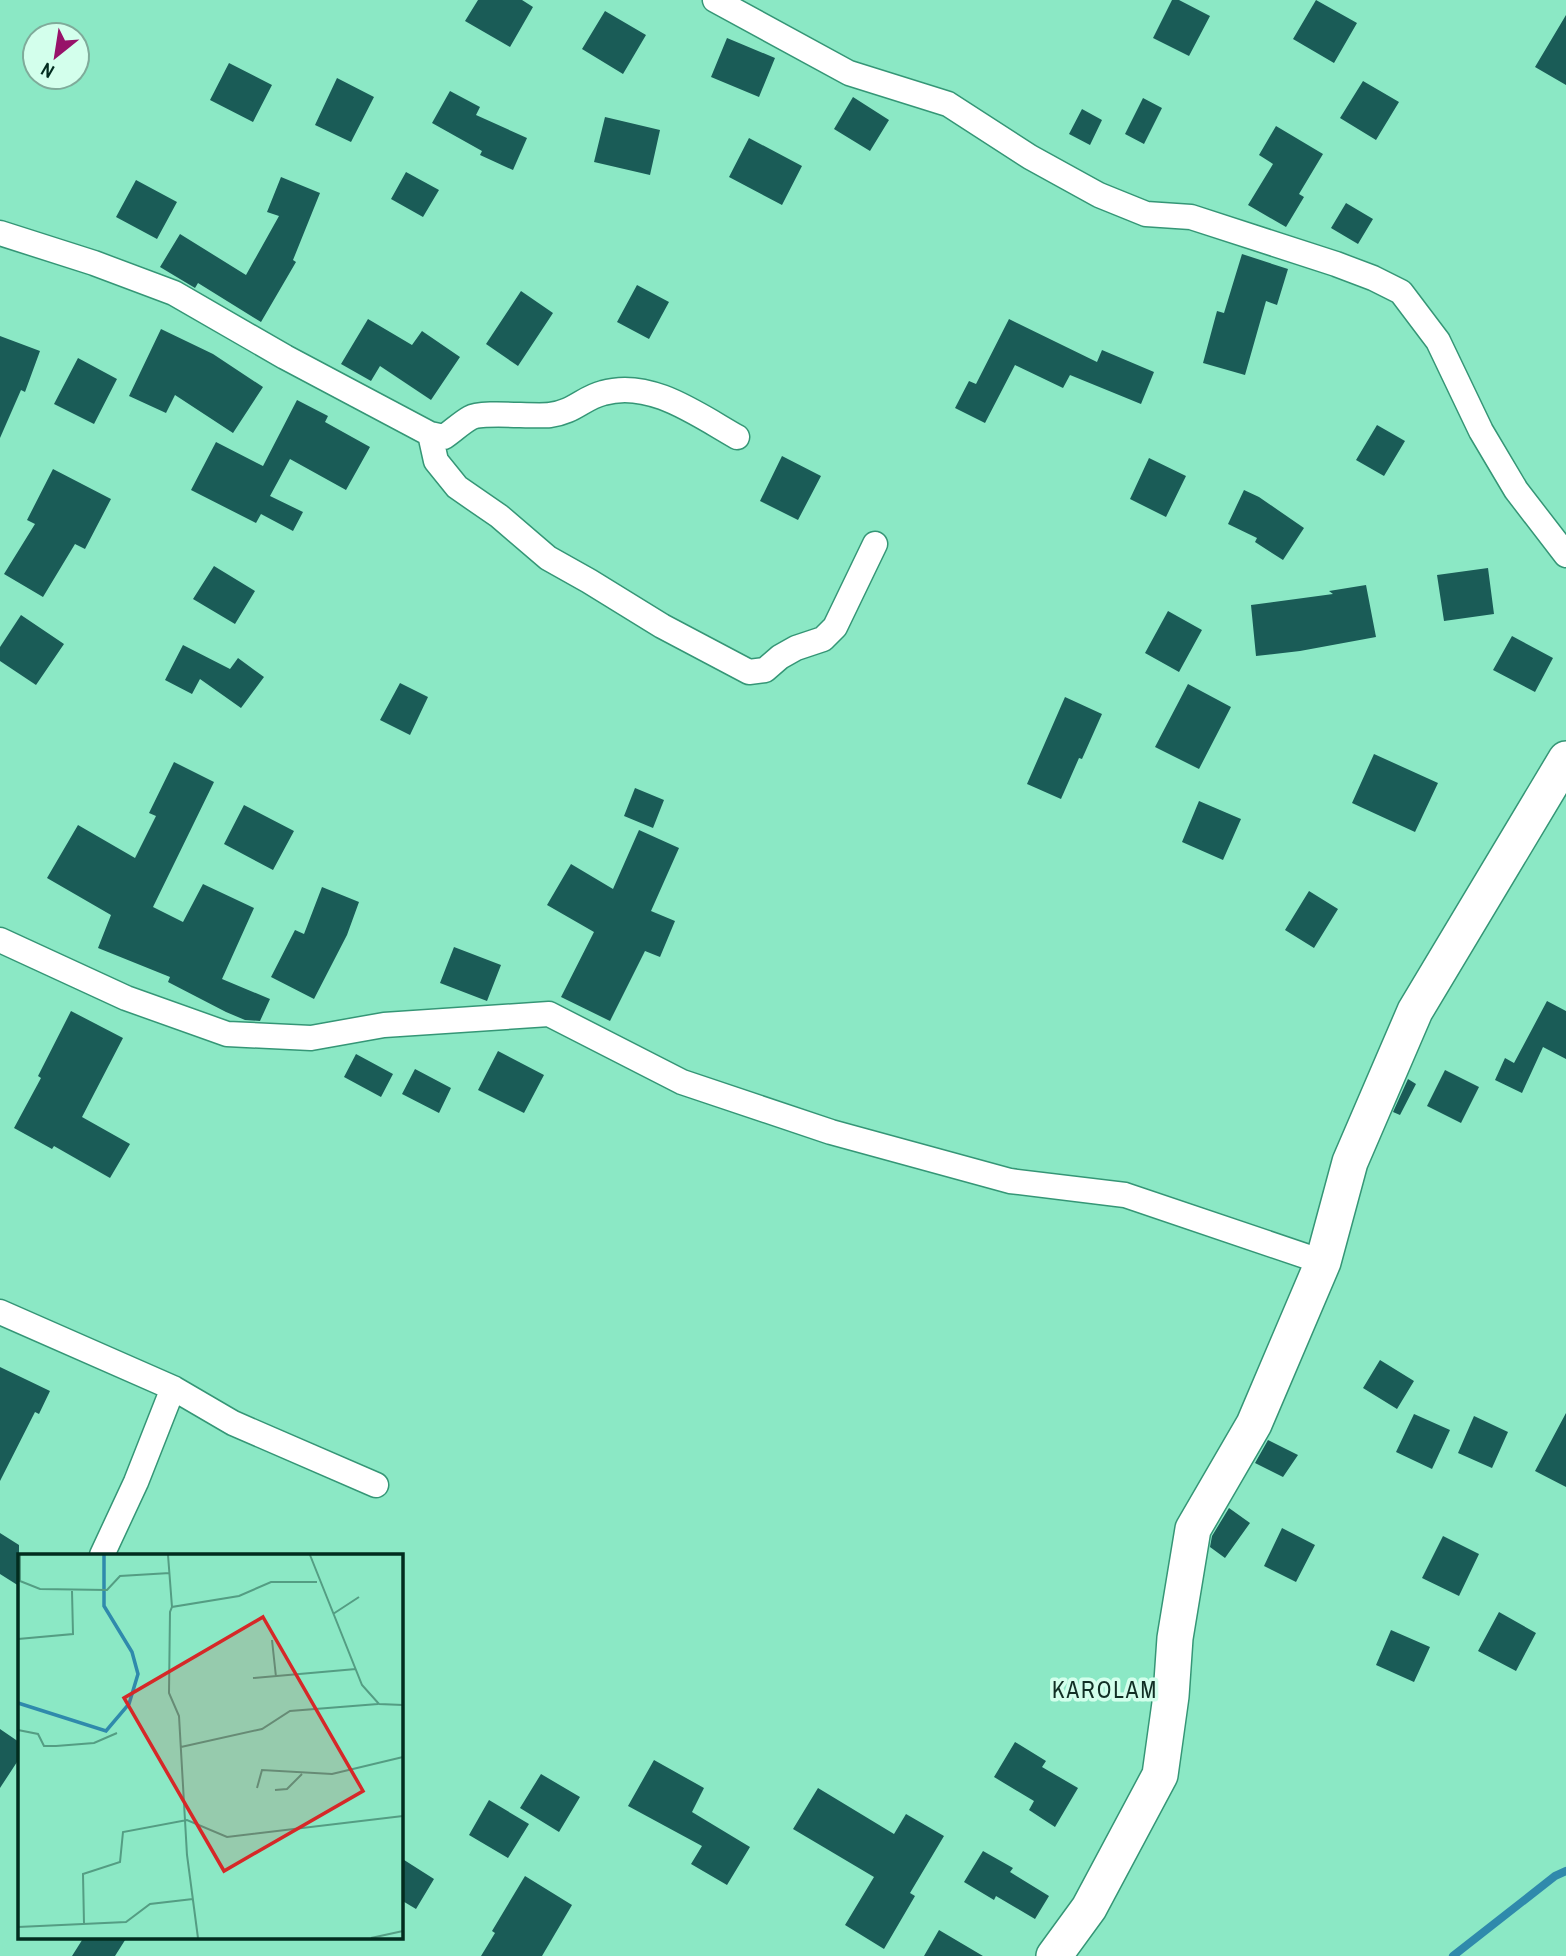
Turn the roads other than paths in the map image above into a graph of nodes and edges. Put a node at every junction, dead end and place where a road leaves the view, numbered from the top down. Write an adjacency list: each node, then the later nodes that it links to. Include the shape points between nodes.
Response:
1 (715, 0): 6 (street, via 849,73 948,104 1099,195 1146,214 1191,217 1336,264 1401,292 1438,341 1481,431 1516,490)
2 (0, 233): 3 (street, via 174,293)
3 (430, 434): 4 (street, via 444,438 472,416 567,412 600,393 625,388 684,407); 5 (street, via 436,461 457,486 548,558 749,672 765,670 796,648 823,639 835,627)
4 (737, 437)
5 (875, 544)
6 (1566, 555)
7 (1566, 759): 9 (main road, via 1415,1011 1350,1162)
8 (0, 940): 9 (street, via 126,998 228,1034 311,1038 384,1025 549,1013 682,1082 831,1132 1010,1181 1125,1195)
9 (1323, 1262): 14 (main road, via 1254,1424 1193,1529 1160,1775 1089,1908)
10 (0, 1312): 11 (street)
11 (173, 1388): 12 (street, via 233,1423); 13 (street)
12 (376, 1485)
13 (102, 1554)
14 (1054, 1956)

